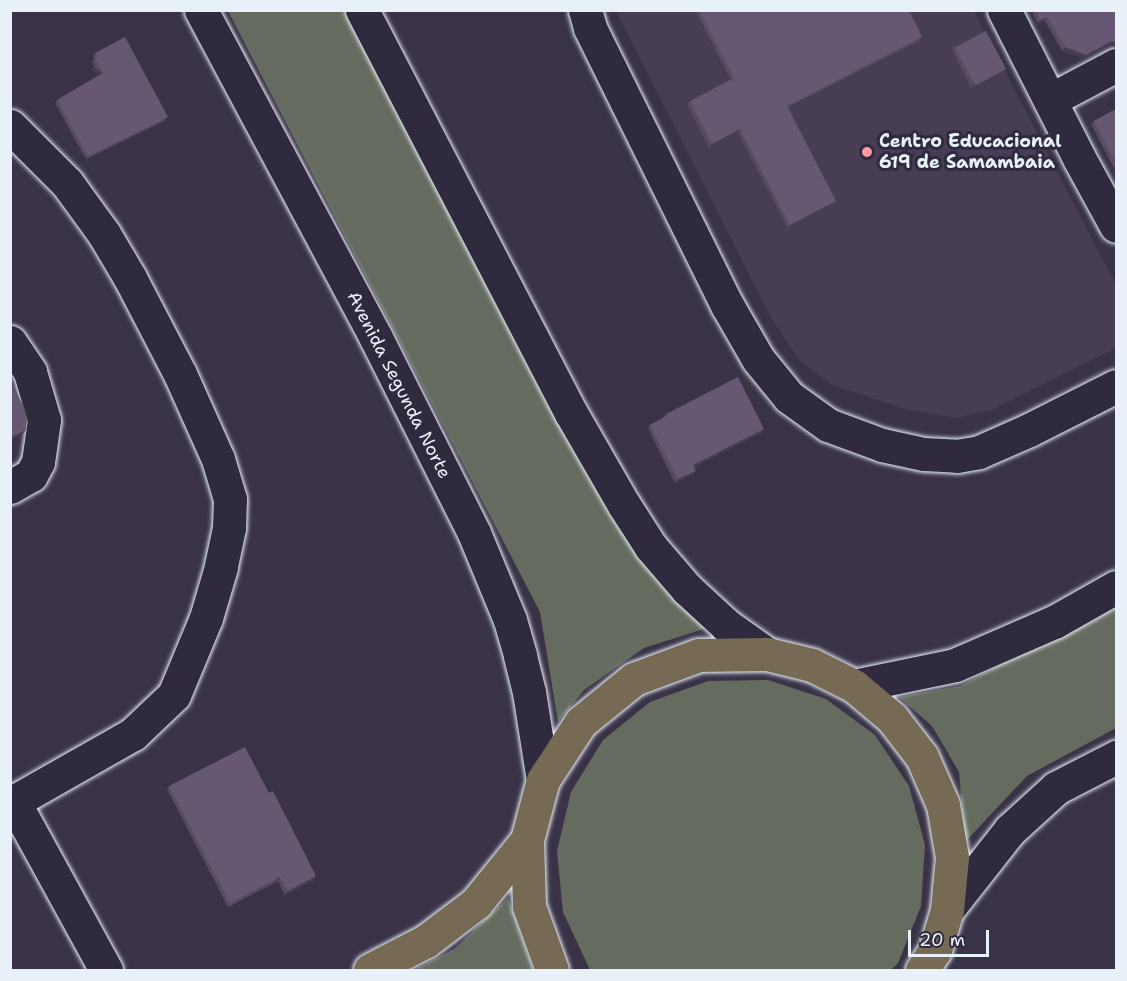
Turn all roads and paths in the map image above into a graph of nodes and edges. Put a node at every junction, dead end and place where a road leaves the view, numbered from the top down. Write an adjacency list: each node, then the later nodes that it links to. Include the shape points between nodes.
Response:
1 (201, 10): 16 (street, Avenida Segunda Norte, via 375,336 474,532 518,647)
2 (363, 10): 13 (street, via 571,414 624,505 651,548 687,589 726,625)
3 (585, 10): 10 (street, via 595,39 753,350 789,397 828,425 882,445 957,456 979,452 1029,430)
4 (1004, 10): 6 (street)
5 (1116, 66): 6 (street)
6 (1050, 100): 8 (street)
7 (10, 126): 17 (street, via 67,183 120,260 180,374 218,459 230,499 221,567 206,618 174,695 133,734)
8 (1116, 226)
9 (10, 342): 11 (street, via 30,372 44,420 35,469)
10 (1116, 386)
11 (10, 488)
12 (1116, 587): 14 (street, via 1054,622 954,665)
13 (766, 654): 14 (main road, via 812,665); 16 (main road, via 699,656 634,679 581,722)
14 (854, 686): 19 (main road, via 892,718 922,757 943,805 952,857)
15 (1116, 757): 19 (street, via 1056,788 1010,830)
16 (543, 780): 18 (main road)
17 (12, 803): 21 (street)
18 (527, 840): 22 (main road, via 476,903 426,941); 23 (main road, via 529,906)
19 (948, 910): 20 (main road)
20 (931, 964)
21 (106, 970)
22 (370, 970)
23 (552, 970)

